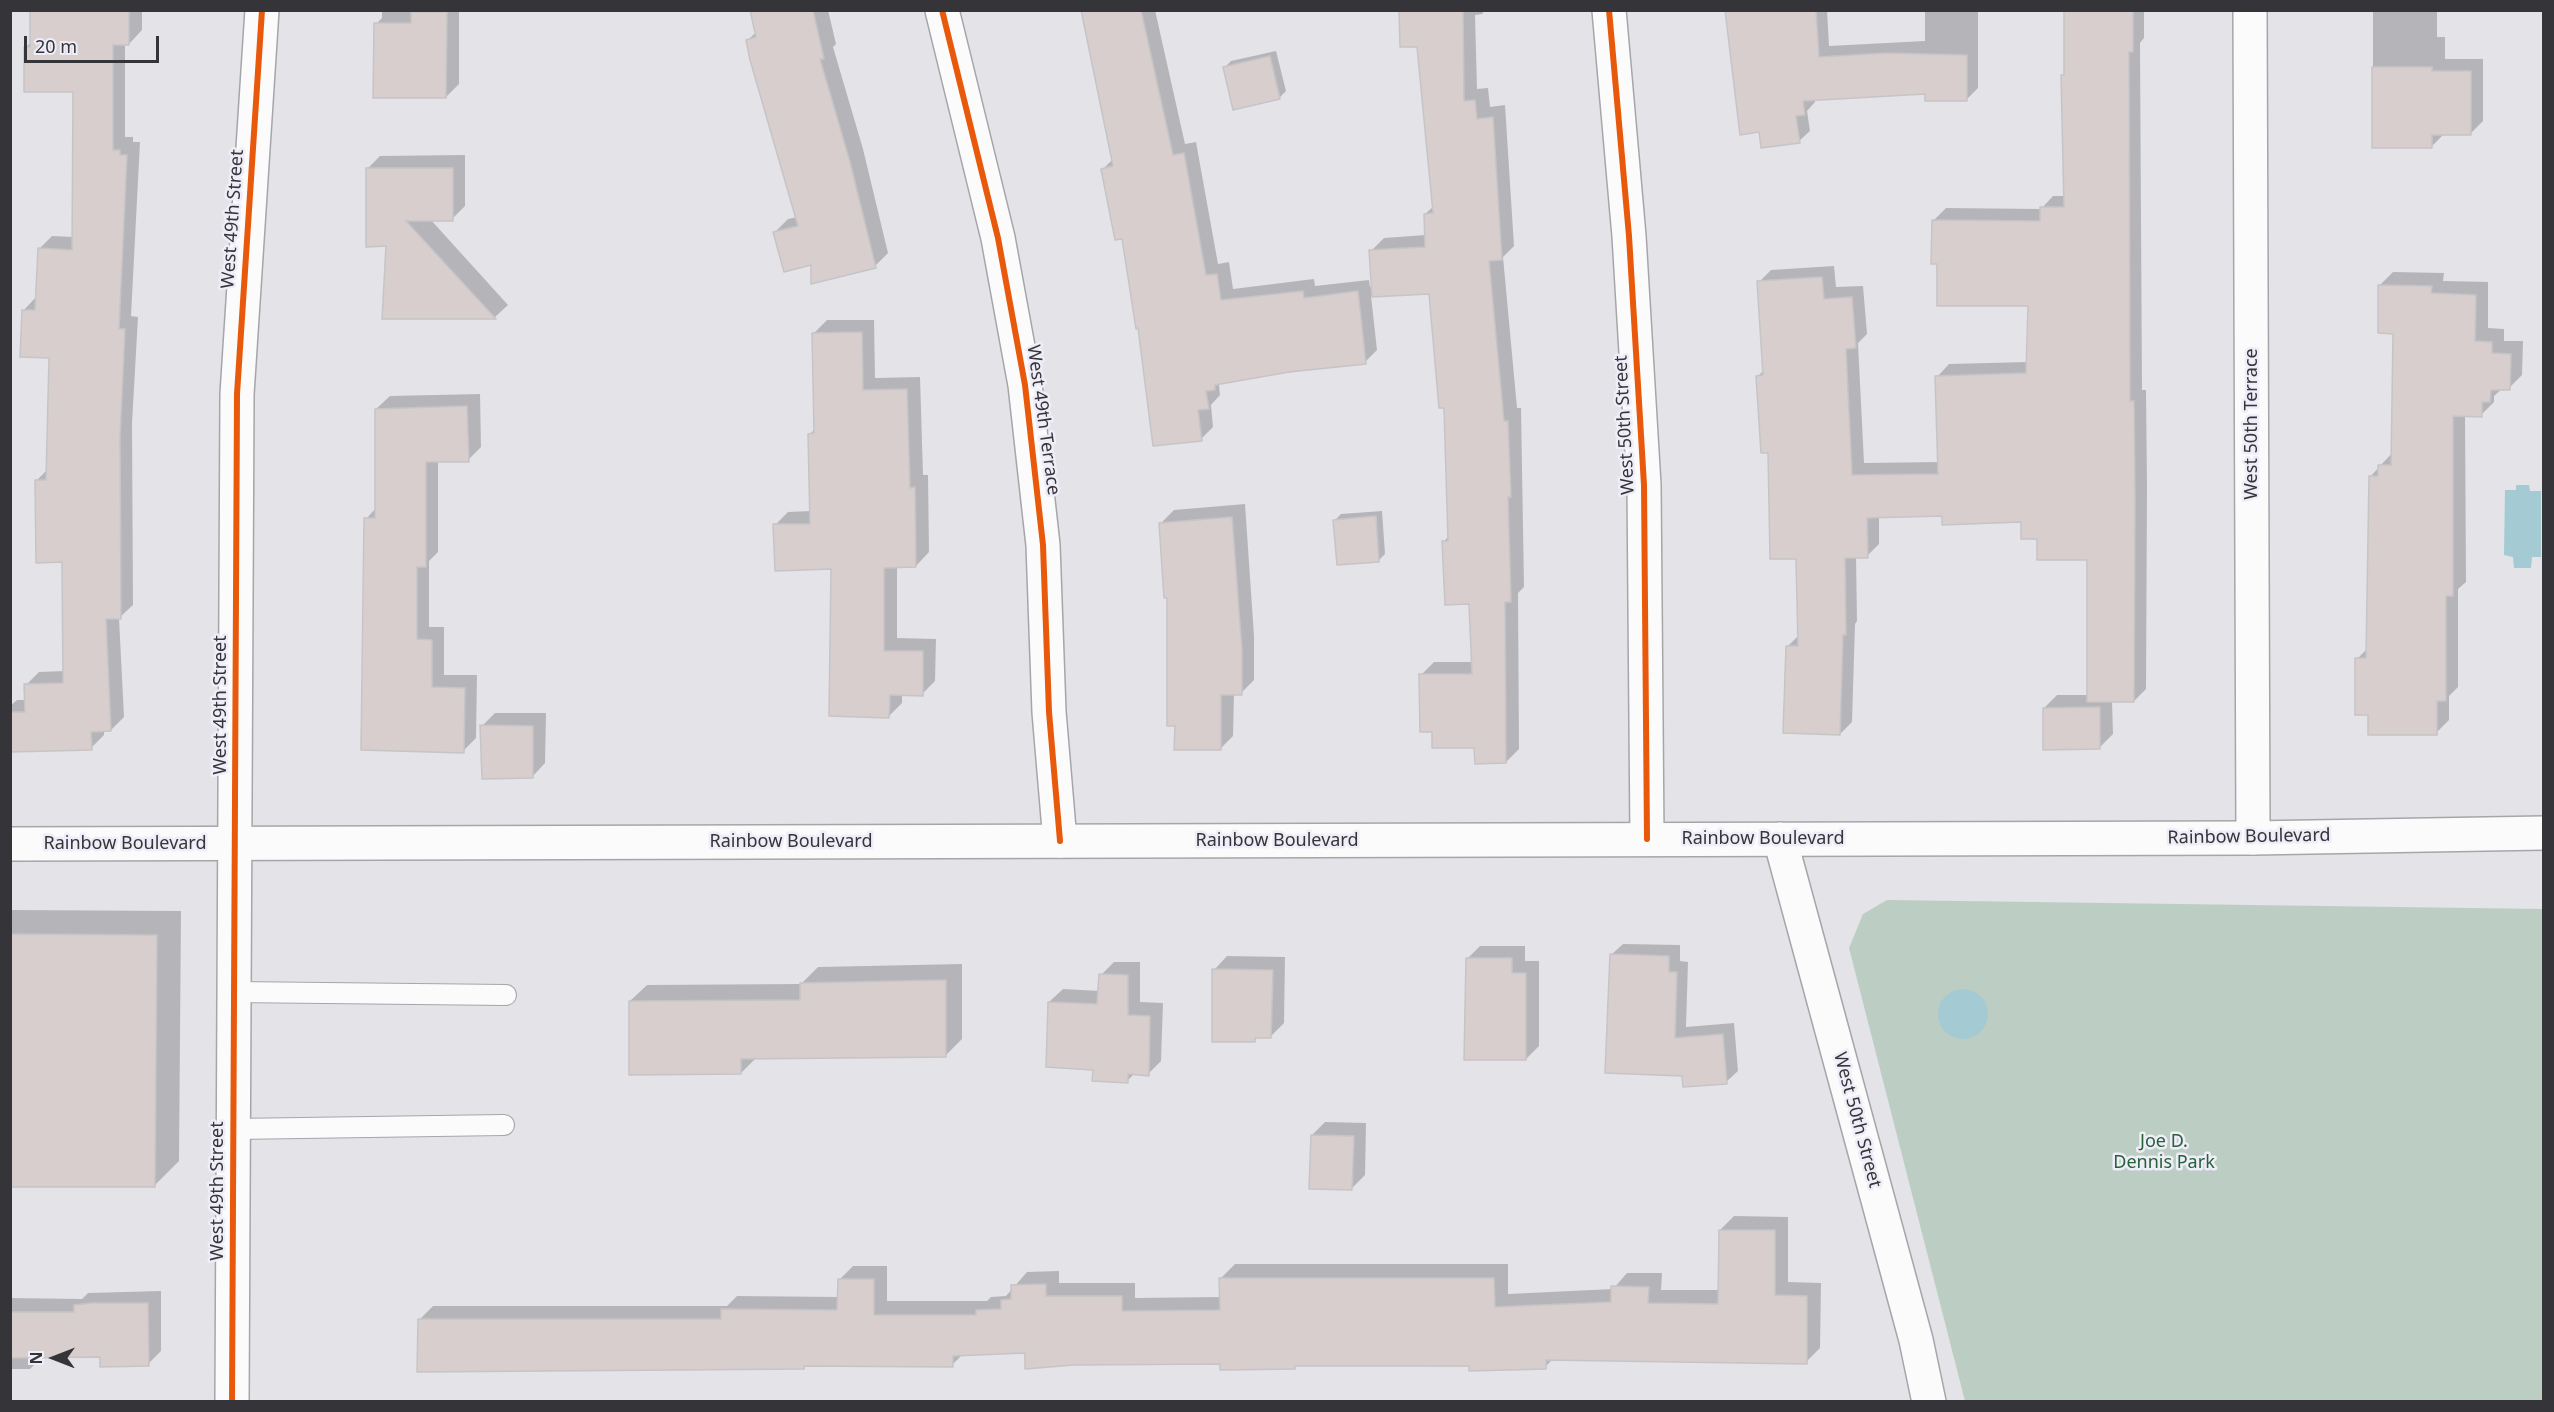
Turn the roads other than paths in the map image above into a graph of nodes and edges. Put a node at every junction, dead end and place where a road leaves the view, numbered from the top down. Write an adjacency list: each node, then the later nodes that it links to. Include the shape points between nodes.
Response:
1 (262, 10): 11 (street, West 49th Street, via 237,394)
2 (942, 10): 9 (street, West 49th Terrace, via 998,238 1025,385 1043,545 1049,712)
3 (1609, 10): 8 (street, West 50th Street, via 1629,236 1644,485)
4 (2250, 10): 6 (street, West 50th Terrace)
5 (2544, 832): 6 (street, Rainbow Boulevard)
6 (2253, 838): 7 (street, Rainbow Boulevard)
7 (1780, 839): 8 (street, Rainbow Boulevard); 17 (street, West 50th Street, via 1916,1340)
8 (1647, 840): 9 (street, Rainbow Boulevard)
9 (1060, 841): 11 (street, Rainbow Boulevard)
10 (10, 844): 11 (street, Rainbow Boulevard)
11 (234, 844): 12 (street, West 49th Street)
12 (234, 992): 13 (lane); 15 (street, West 49th Street)
13 (506, 995)
14 (504, 1125): 15 (lane)
15 (234, 1129): 16 (street, West 49th Street)
16 (232, 1401)
17 (1929, 1401)

